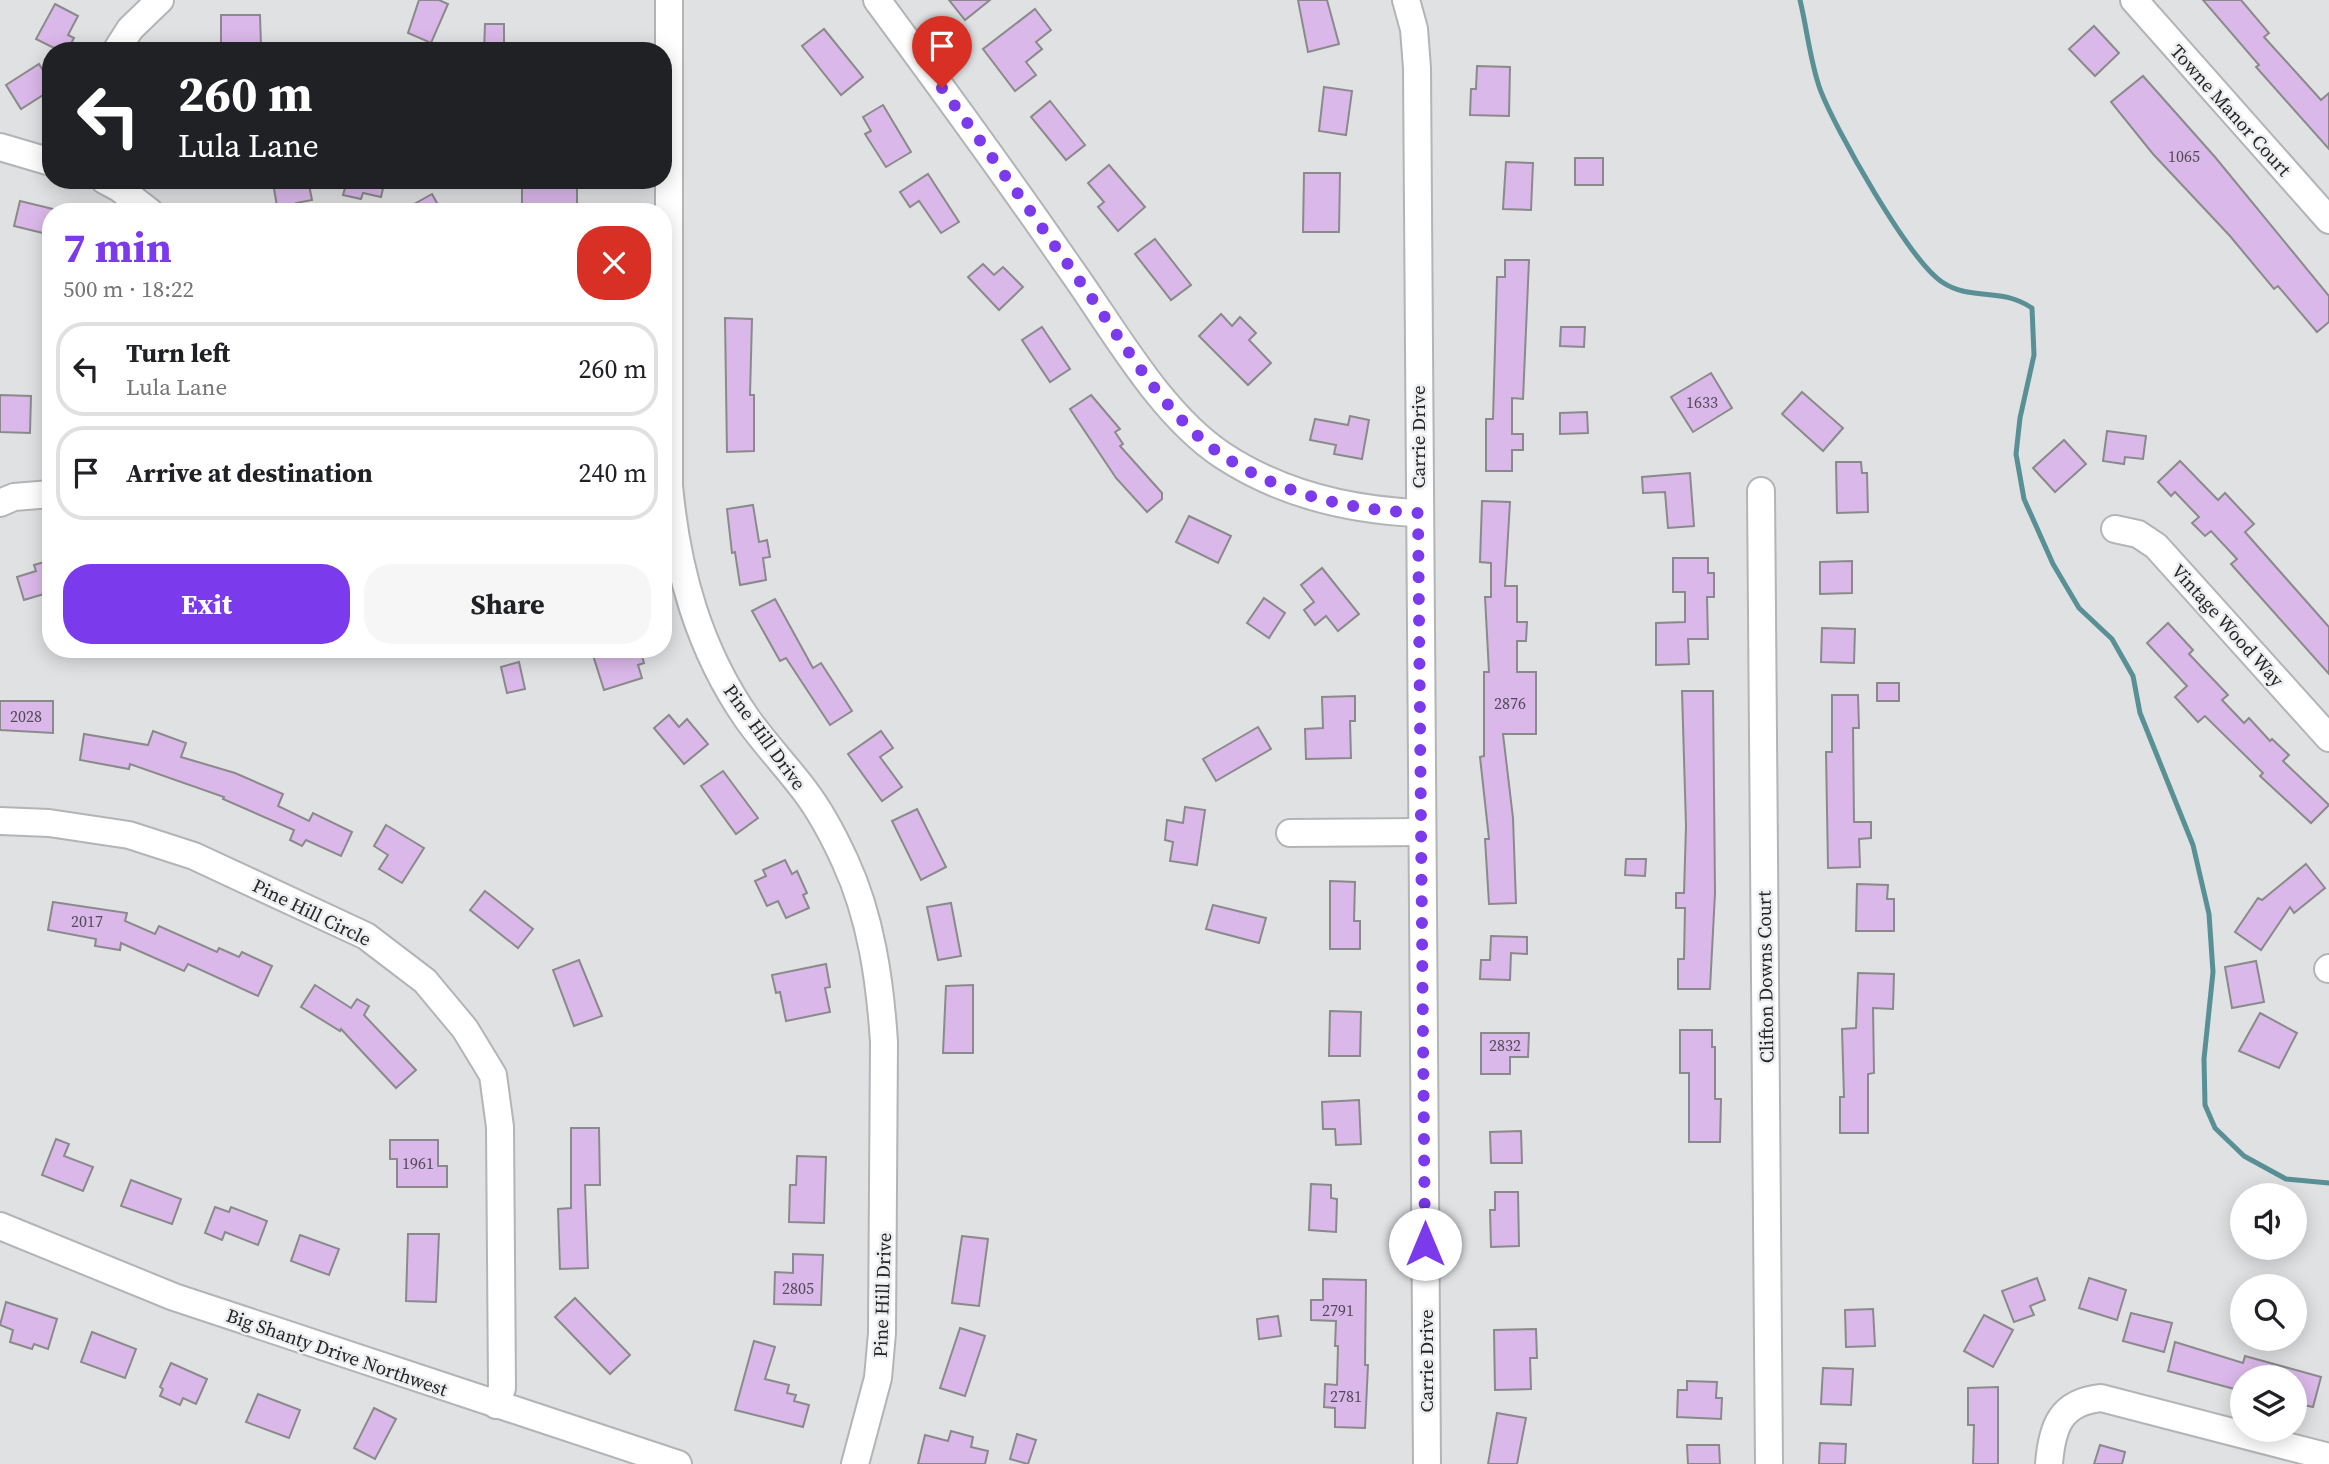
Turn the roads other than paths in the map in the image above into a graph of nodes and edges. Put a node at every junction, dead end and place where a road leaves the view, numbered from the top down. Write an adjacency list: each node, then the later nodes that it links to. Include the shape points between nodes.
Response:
1 (160, 0): 6 (street)
2 (669, 0): 7 (street, Pine Hill Drive)
3 (877, 0): 16 (street, via 1130,353 1188,426 1222,454 1268,481 1366,510)
4 (1406, 0): 16 (street, Carrie Drive, via 1417,68)
5 (2134, 0): 12 (street, Towne Manor Court)
6 (122, 42)
7 (669, 42)
8 (0, 147): 9 (street)
9 (42, 159)
10 (120, 189): 11 (street)
11 (138, 203)
12 (2329, 220)
13 (1760, 491): 29 (street, Clifton Downs Court)
14 (42, 494): 15 (street, via 14,496)
15 (0, 503)
16 (1418, 513): 21 (street, Carrie Drive)
17 (672, 518): 27 (street, Pine Hill Drive, via 686,590 699,631 722,677 749,721 807,794 846,862 863,910 881,997 883,1334 878,1378)
18 (2115, 529): 19 (street, Vintage Wood Way, via 2138,534 2156,546)
19 (2329, 738)
20 (0, 821): 24 (street, Pine Hill Circle, via 129,835 194,856 366,936 425,981 465,1029 493,1075 500,1140 502,1388)
21 (1422, 832): 22 (street); 28 (street, Carrie Drive)
22 (1290, 833)
23 (0, 1226): 24 (street, Big Shanty Drive Northwest, via 174,1297)
24 (496, 1405): 26 (street, Big Shanty Drive Northwest)
25 (2329, 1460): 30 (street, via 2101,1398 2077,1402 2064,1413 2056,1427)
26 (678, 1464)
27 (855, 1464)
28 (1427, 1464)
29 (1769, 1464)
30 (2049, 1464)

